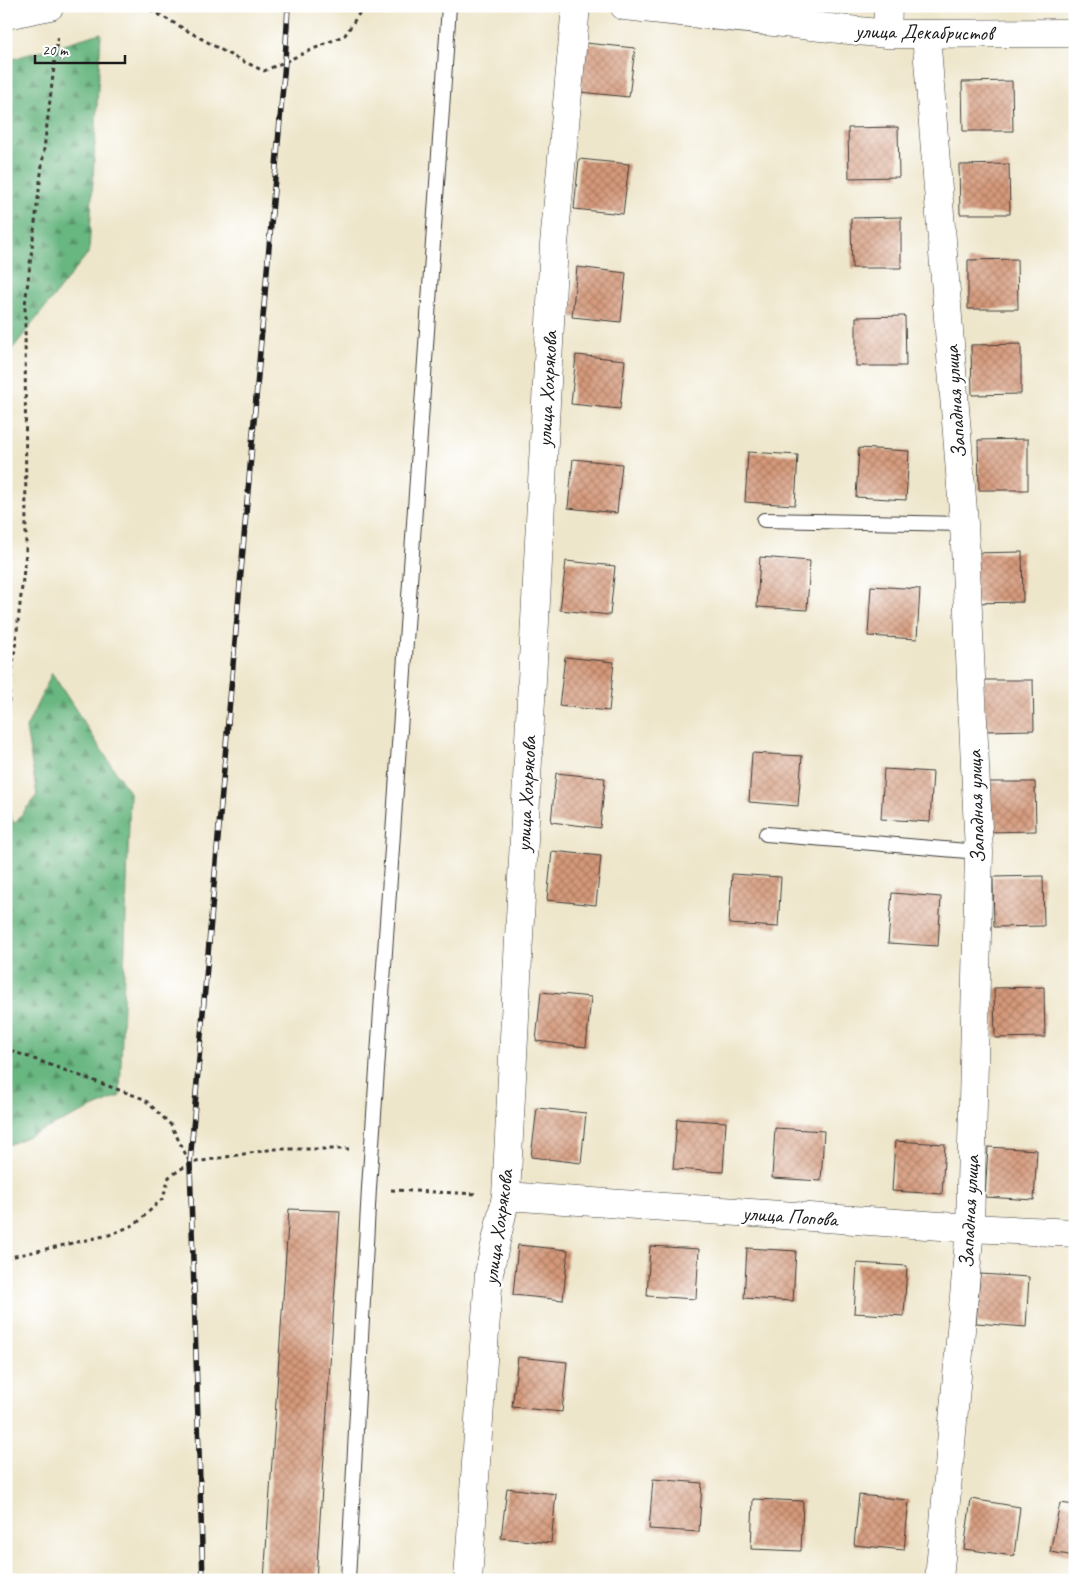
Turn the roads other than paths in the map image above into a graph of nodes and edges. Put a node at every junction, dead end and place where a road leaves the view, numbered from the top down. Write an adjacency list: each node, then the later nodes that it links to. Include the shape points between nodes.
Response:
1 (448, 6): 17 (lane, via 369,1188)
2 (576, 6): 14 (street, улица Хохрякова, via 554,244)
3 (624, 6): 8 (street, улица Декабристов)
4 (888, 6): 8 (street)
5 (6, 16): 6 (street)
6 (55, 16)
7 (1075, 33): 9 (street, улица Декабристов)
8 (887, 34): 9 (street, улица Декабристов)
9 (926, 34): 11 (street, Западная улица)
10 (764, 520): 11 (lane)
11 (964, 524): 13 (street, Западная улица)
12 (766, 834): 13 (lane)
13 (979, 852): 15 (street, Западная улица)
14 (506, 1196): 15 (street, улица Попова); 18 (street, улица Хохрякова, via 489,1273)
15 (970, 1228): 16 (street, улица Попова); 19 (street, Западная улица)
16 (1075, 1233)
17 (348, 1580)
18 (468, 1580)
19 (939, 1580)

